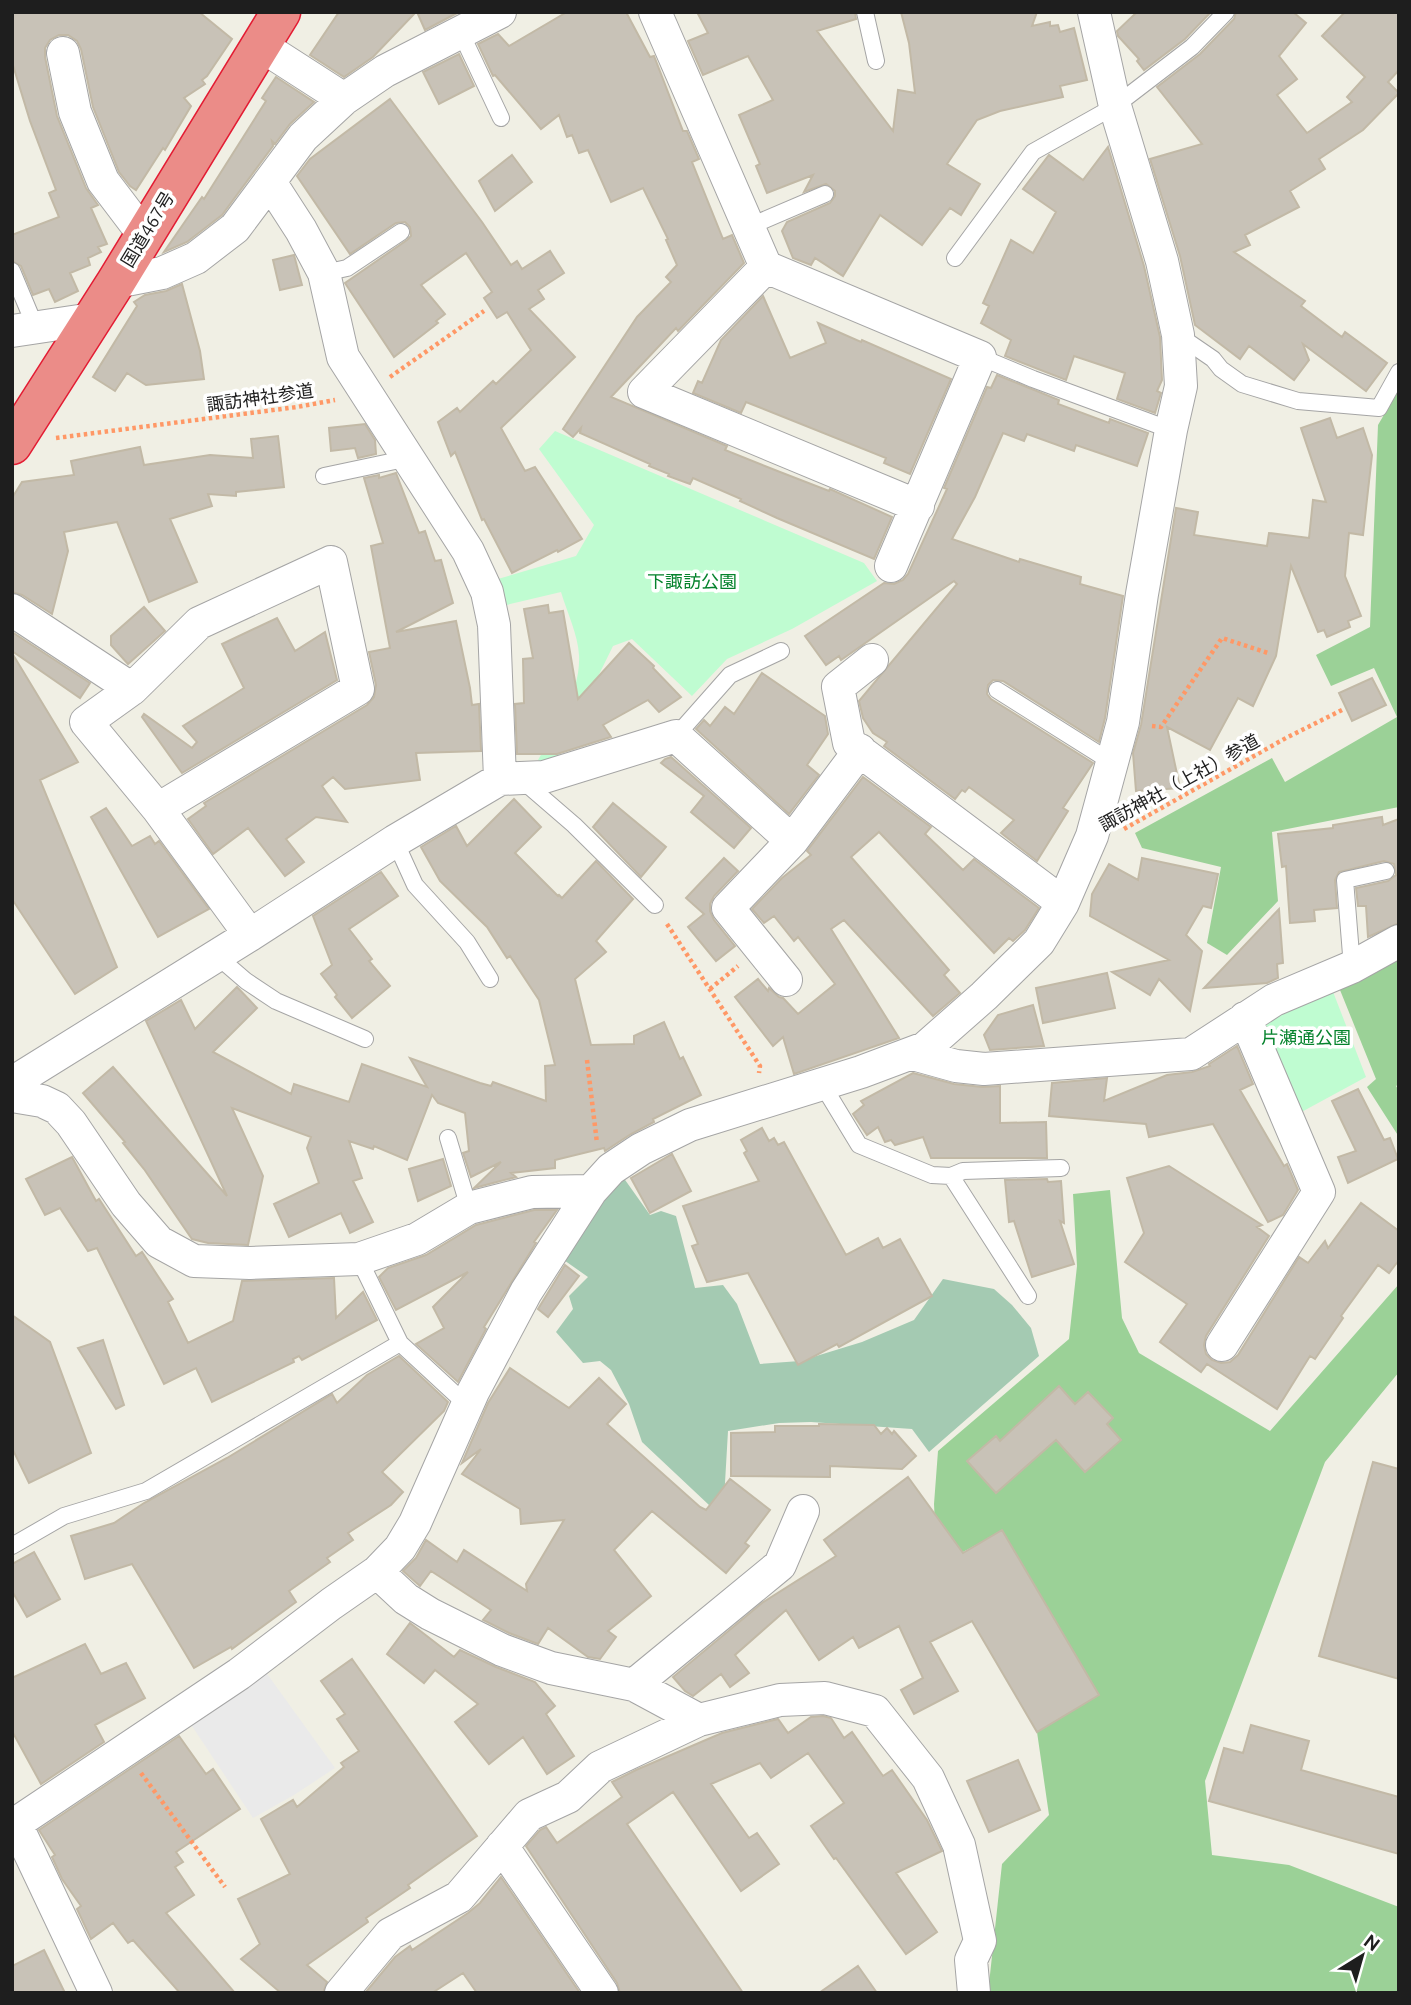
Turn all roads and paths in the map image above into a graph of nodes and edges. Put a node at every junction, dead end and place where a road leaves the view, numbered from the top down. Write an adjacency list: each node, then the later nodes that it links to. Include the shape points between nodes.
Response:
1 (281, 12): 8 (highway, 国道467号)
2 (500, 12): 7 (street)
3 (656, 12): 16 (street)
4 (865, 12): 10 (lane)
5 (1094, 12): 12 (street)
6 (1226, 12): 12 (lane, via 1192,47)
7 (460, 31): 11 (street); 13 (lane)
8 (260, 45): 11 (street); 18 (highway, 国道467号)
9 (63, 53): 18 (street, via 75,112 103,181)
10 (876, 61)
11 (344, 99): 14 (street, via 303,137)
12 (1115, 106): 19 (lane, via 1033,152); 27 (street, via 1162,261)
13 (501, 118)
14 (270, 182): 22 (street); 23 (street, via 235,228 196,258 162,273)
15 (825, 194): 16 (lane)
16 (748, 227): 20 (street)
17 (401, 232): 22 (lane, via 347,268)
18 (144, 235): 23 (highway, 国道467号)
19 (955, 258)
20 (766, 267): 28 (street); 35 (street, via 644,391)
21 (12, 271): 26 (lane)
22 (324, 273): 30 (street, via 343,357)
23 (116, 282): 25 (highway, 国道467号)
24 (484, 312): 30 (path, 諏訪神社参道)
25 (92, 319): 26 (street); 32 (highway, 国道467号)
26 (24, 329)
27 (1178, 335): 29 (lane, via 1242,384 1298,401 1379,408); 31 (street, via 1181,386)
28 (981, 357): 31 (lane); 35 (street)
29 (1399, 372)
30 (366, 394): 32 (path, 諏訪神社参道); 33 (street)
31 (1171, 430): 47 (street)
32 (13, 444)
33 (408, 458): 34 (lane); 48 (street, via 468,551 487,593)
34 (324, 476)
35 (918, 506): 36 (street)
36 (891, 566)
37 (12, 610): 41 (street)
38 (781, 651): 45 (lane, via 730,675)
39 (1268, 653): 44 (path, via 1222,638)
40 (872, 660): 46 (street, via 838,687 849,743)
41 (132, 689): 49 (street, via 86,722); 49 (street, via 199,623 331,562 358,689)
42 (997, 690): 47 (lane)
43 (1342, 710): 52 (path, 諏訪神社（上社）参道)
44 (1161, 727)
45 (676, 736): 48 (street, via 544,778); 51 (street)
46 (860, 750): 51 (street); 54 (street)
47 (1113, 763): 52 (street)
48 (510, 779): 50 (street); 55 (lane, via 574,825)
49 (158, 809): 56 (street)
50 (396, 841): 56 (street); 60 (lane, via 415,885 467,943)
51 (792, 841): 61 (street, via 728,908)
52 (1087, 850): 54 (street)
53 (1386, 871): 59 (lane, via 1345,880)
54 (1063, 903): 64 (street, via 1039,942 965,1014)
55 (655, 905): 66 (path, via 760,1066)
56 (250, 935): 58 (street)
57 (1399, 942): 59 (street)
58 (217, 956): 63 (lane, via 276,1001); 67 (street)
59 (1352, 967): 62 (street, via 1274,1000)
60 (490, 979)
61 (786, 980)
62 (1245, 1018): 64 (street, via 1191,1055 984,1069); 79 (street, via 1319,1192)
63 (365, 1040)
64 (913, 1055): 68 (street)
65 (587, 1060): 71 (path)
66 (757, 1077)
67 (12, 1083)
68 (822, 1084): 73 (lane, via 859,1145 932,1175); 74 (street, via 690,1125 641,1149 611,1169)
69 (12, 1096): 76 (street, via 57,1108 159,1242 194,1261)
70 (448, 1138): 75 (lane)
71 (597, 1147)
72 (1061, 1168): 73 (lane, via 964,1171)
73 (951, 1176): 77 (lane)
74 (591, 1191): 75 (street, via 532,1192); 80 (street, via 526,1292)
75 (469, 1208): 76 (street, via 417,1240)
76 (359, 1259): 78 (lane)
77 (1028, 1296)
78 (400, 1343): 80 (lane); 82 (lane, via 146,1491 64,1516)
79 (1222, 1345)
80 (467, 1405): 83 (street, via 415,1523)
81 (803, 1511): 84 (street, via 780,1565)
82 (12, 1546)
83 (377, 1572): 84 (street, via 430,1614 502,1650 551,1668); 86 (street, via 239,1674)
84 (634, 1685): 85 (street)
85 (699, 1720): 88 (street, via 600,1766 568,1797 529,1815); 93 (street, via 780,1700 825,1698 875,1712 928,1778 959,1845 980,1941 971,1960)
86 (124, 1750): 87 (street); 89 (path)
87 (14, 1825): 90 (street)
88 (502, 1846): 91 (street, via 459,1897 390,1934); 92 (street)
89 (225, 1887)
90 (96, 1993)
91 (341, 1993)
92 (601, 1993)
93 (974, 1993)

